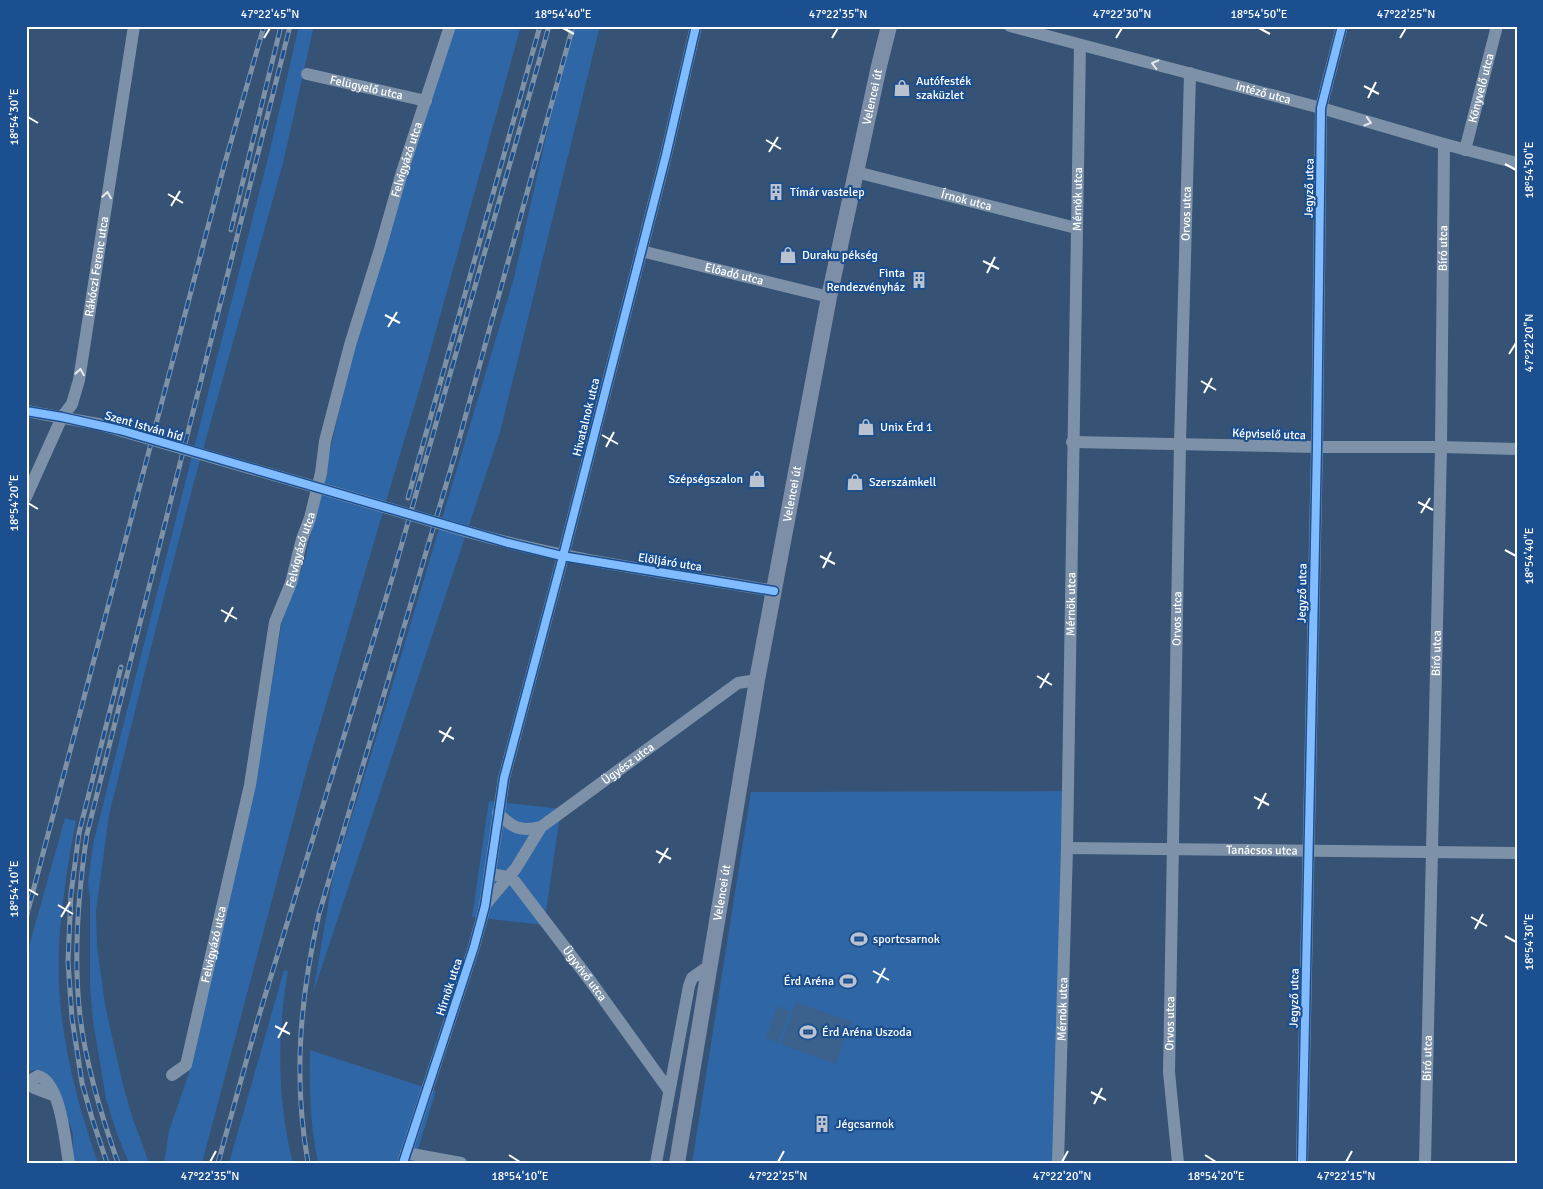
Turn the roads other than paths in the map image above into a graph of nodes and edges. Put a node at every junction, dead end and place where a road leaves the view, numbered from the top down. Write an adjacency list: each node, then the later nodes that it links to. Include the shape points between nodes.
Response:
1 (134, 26): 21 (street, Rákóczi Ferenc utca, one-way to 1, via 72,404 79,380)
2 (450, 26): 11 (street, Felvigyázó utca)
3 (696, 26): 18 (street, Hivatalnok utca)
4 (890, 26): 16 (main road, Velencei út)
5 (1010, 26): 8 (street, Intéző utca)
6 (1342, 26): 12 (street, Jegyző utca)
7 (1497, 26): 14 (street, Könyvelő utca)
8 (1080, 45): 9 (street, Intéző utca, one-way to 8); 17 (street, Mérnök utca)
9 (1190, 73): 12 (street, Intéző utca); 23 (street, Orvos utca)
10 (307, 74): 11 (street, Felügyelő utca)
11 (426, 101): 27 (street, Felvigyázó utca, via 350,345 325,441)
12 (1321, 108): 13 (street, Intéző utca, one-way to 13); 24 (street, Jegyző utca)
13 (1444, 144): 14 (street, Intéző utca); 25 (street, Bíró utca)
14 (1465, 150): 15 (street, Intéző utca)
15 (1517, 163)
16 (856, 172): 17 (street, Írnok utca); 19 (main road, Velencei út)
17 (1076, 228): 22 (street, Mérnök utca)
18 (641, 251): 19 (street, Előadó utca); 29 (street, Hivatalnok utca)
19 (829, 297): 30 (main road, Velencei út)
20 (26, 411): 21 (street, Szent István híd)
21 (62, 417): 27 (street, Szent István híd, bridge, via 98,424); 28 (street, Rákóczi Ferenc utca)
22 (1072, 442): 23 (street, Képviselő utca); 34 (street, Mérnök utca)
23 (1180, 443): 24 (street, Képviselő utca); 35 (street, Orvos utca)
24 (1317, 446): 25 (street, Képviselő utca); 36 (street, Jegyző utca)
25 (1441, 447): 26 (street, Képviselő utca); 37 (street, Bíró utca)
26 (1517, 450)
27 (318, 488): 29 (street, Elöljáró utca, bridge); 43 (street, Felvigyázó utca, via 291,583 275,622 250,785 186,1065)
28 (26, 497)
29 (562, 556): 30 (street, Elöljáró utca); 32 (street, Hivatalnok utca, via 504,778)
30 (774, 591): 31 (main road, Velencei út)
31 (756, 680): 33 (street, Ügyész utca, via 738,683); 42 (main road, Velencei út)
32 (498, 813): 33 (street, via 520,828 529,830); 39 (street, Hírnök utca)
33 (541, 826): 40 (street, via 522,860)
34 (1067, 848): 35 (street, Tanácsos utca); 51 (street, Mérnök utca)
35 (1174, 849): 36 (street, Tanácsos utca); 52 (street, Orvos utca, via 1169,1072)
36 (1309, 850): 37 (street, Tanácsos utca); 53 (street, Jegyző utca)
37 (1432, 852): 38 (street, Tanácsos utca); 54 (street, Bíró utca)
38 (1517, 853)
39 (490, 874): 40 (street); 41 (street, Hírnök utca)
40 (508, 877): 41 (street); 44 (street, Ügyvivő utca, via 515,882)
41 (485, 906): 46 (street, Hírnök utca)
42 (709, 966): 44 (street, via 692,978); 50 (main road, Velencei út)
43 (172, 1075)
44 (668, 1089): 49 (street)
45 (55, 1096): 47 (street)
46 (404, 1158): 48 (street)
47 (69, 1163)
48 (461, 1163)
49 (656, 1163)
50 (677, 1163)
51 (1058, 1163)
52 (1178, 1163)
53 (1302, 1163)
54 (1426, 1163)

